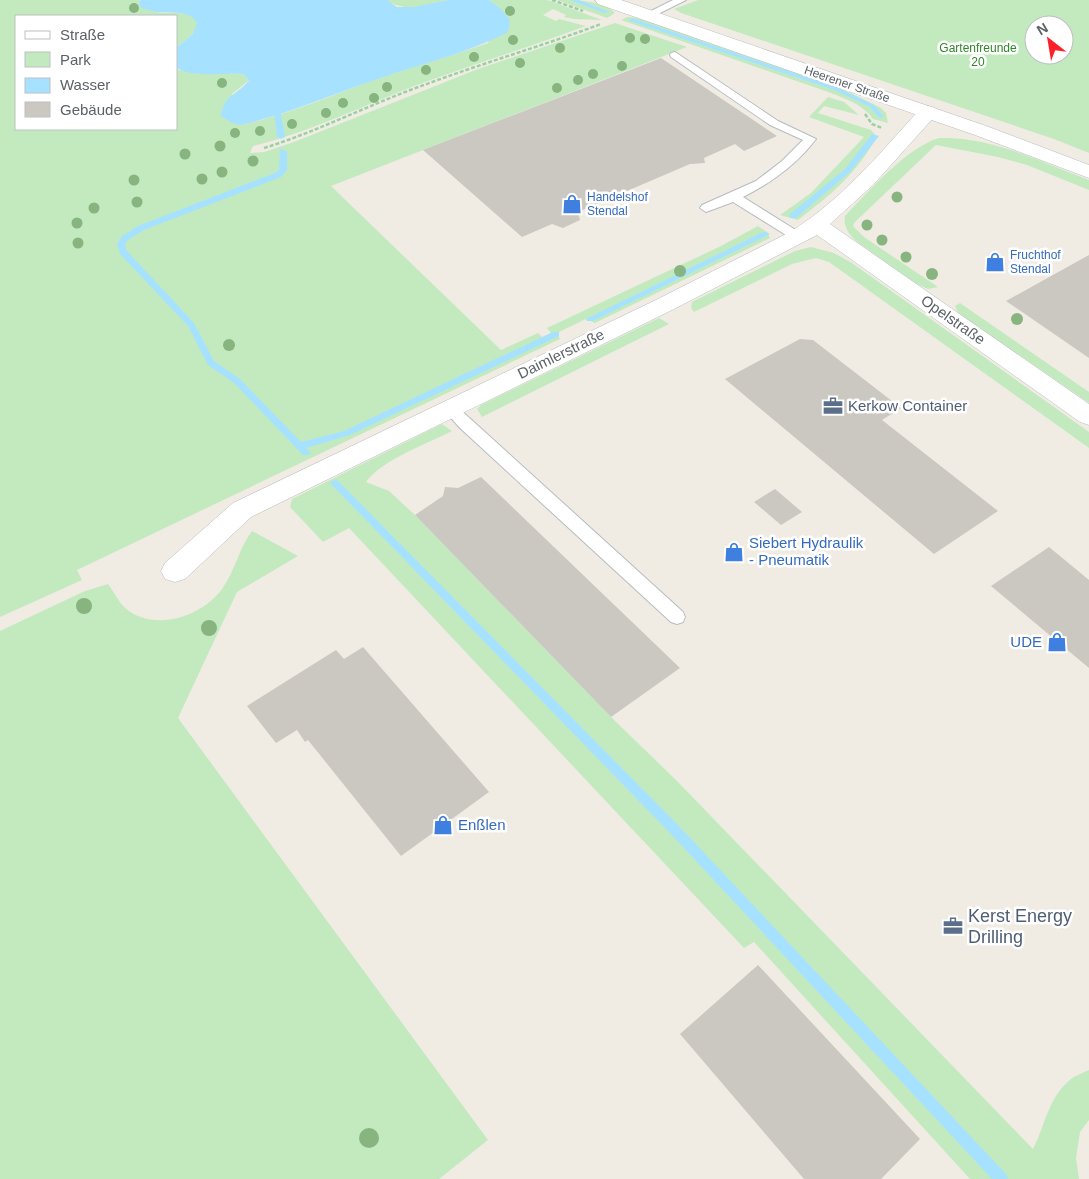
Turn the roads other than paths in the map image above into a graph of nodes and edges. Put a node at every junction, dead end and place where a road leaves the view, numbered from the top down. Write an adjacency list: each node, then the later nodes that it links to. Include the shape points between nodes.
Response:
1 (604, 0): 3 (street, Heerener Straße)
2 (681, 0): 3 (lane)
3 (648, 15): 5 (street, Heerener Straße)
4 (675, 55): 7 (lane, via 774,124 810,138 786,164 760,184)
5 (928, 112): 6 (street, Heerener Straße); 9 (street, Daimlerstraße, via 866,181)
6 (1089, 172)
7 (734, 197): 8 (lane); 9 (lane)
8 (706, 208)
9 (808, 231): 10 (street, Daimlerstraße, via 666,304); 11 (street, Opelstraße)
10 (449, 408): 12 (street, Daimlerstraße, via 242,510); 13 (lane)
11 (1089, 416)
12 (175, 570)
13 (677, 617)

